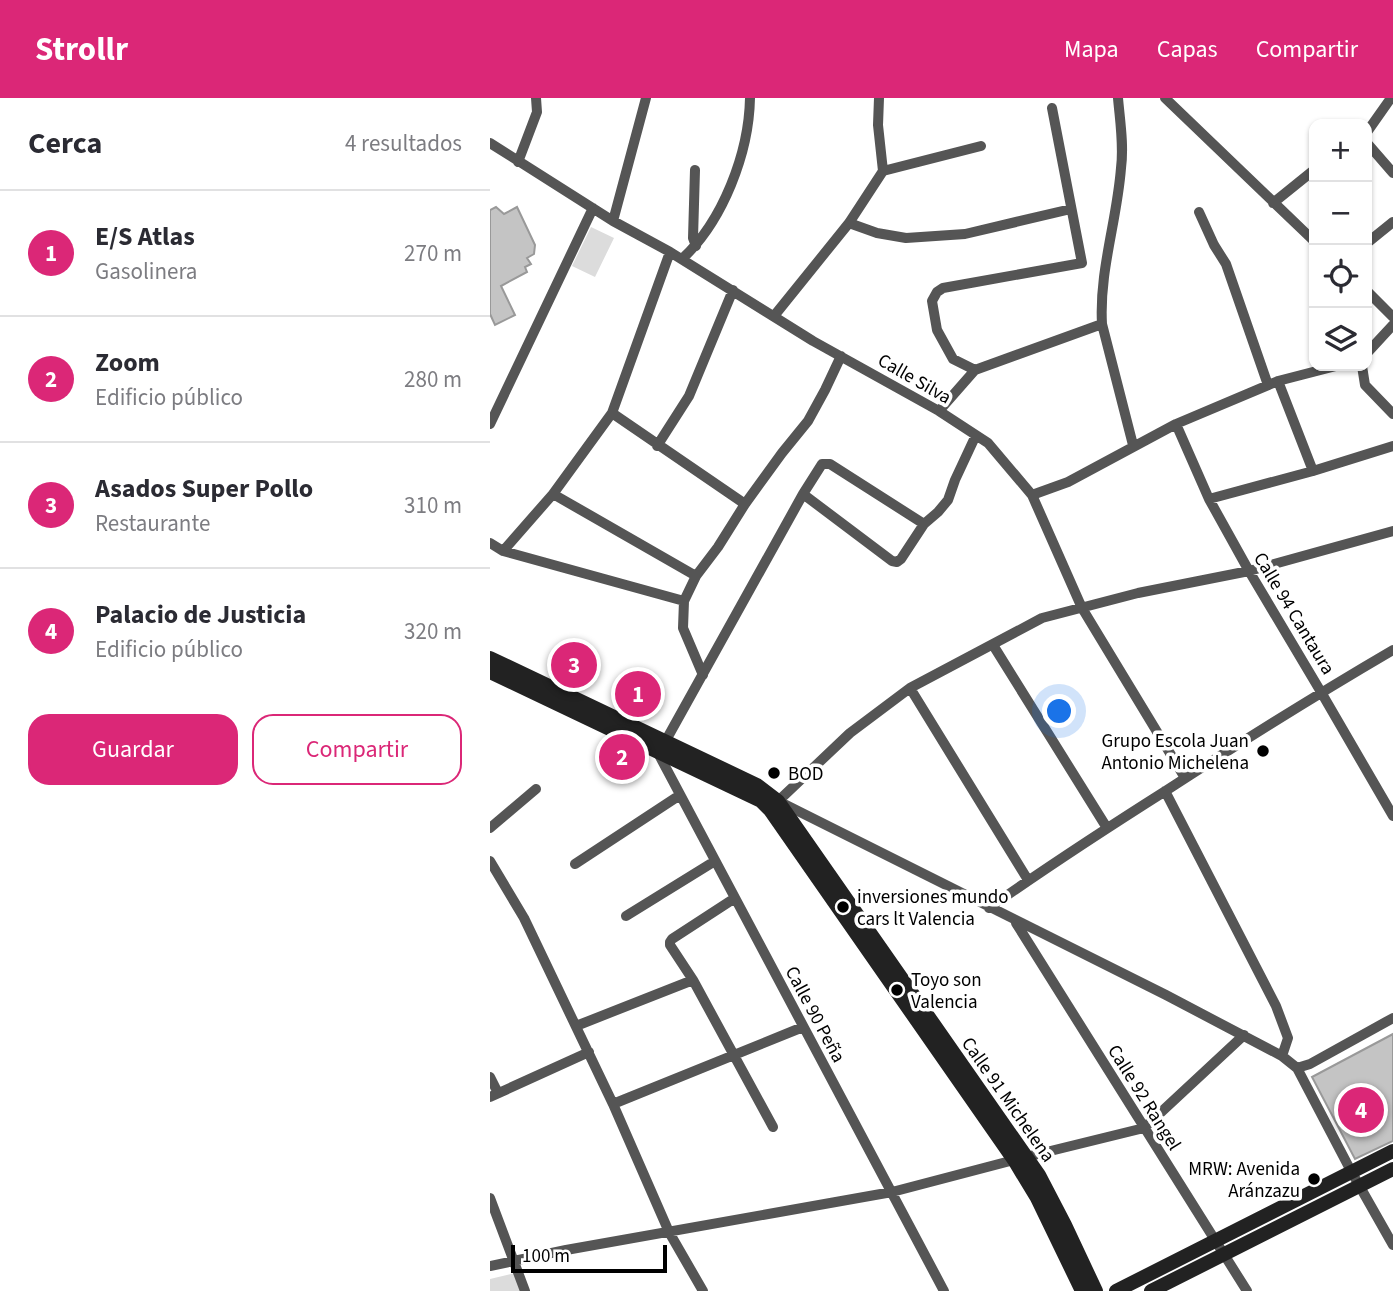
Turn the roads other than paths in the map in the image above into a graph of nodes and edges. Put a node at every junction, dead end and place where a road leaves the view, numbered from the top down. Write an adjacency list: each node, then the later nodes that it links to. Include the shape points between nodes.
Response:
1 (536, 98): 15 (street, via 537,112)
2 (646, 98): 24 (street)
3 (750, 98): 29 (street, via 742,154 720,210)
4 (879, 98): 17 (street)
5 (1118, 98): 33 (street, via 1122,167)
6 (1165, 98): 10 (street)
7 (1184, 98): 10 (street)
8 (1389, 99): 11 (street)
9 (1052, 108): 22 (street)
10 (1176, 109): 20 (street)
11 (1372, 124)
12 (490, 143): 15 (street, Calle Silva)
13 (981, 146): 17 (street)
14 (1372, 149): 18 (street)
15 (518, 162): 21 (street, Calle Silva)
16 (695, 170): 29 (street)
17 (883, 171): 26 (street)
18 (1393, 173)
19 (1309, 174): 20 (street)
20 (1273, 202): 27 (street)
21 (593, 208): 24 (street, Calle Silva); 49 (street)
22 (1071, 209): 26 (street, via 965,234 906,238); 32 (street)
23 (1199, 212): 45 (street, via 1226,264)
24 (613, 220): 30 (street, Calle Silva)
25 (1393, 222): 28 (street)
26 (849, 223): 36 (street)
27 (1309, 236)
28 (1372, 239)
29 (696, 246): 31 (street)
30 (670, 252): 31 (street, Calle Silva); 47 (street)
31 (682, 259): 34 (street, Calle Silva)
32 (1082, 263): 33 (street); 42 (street, via 937,292 932,301 937,330 953,359)
33 (1104, 264): 38 (street)
34 (733, 290): 36 (street, Calle Silva); 53 (street, via 689,396)
35 (1372, 296): 37 (street)
36 (774, 316): 41 (street, Calle Silva)
37 (1393, 317)
38 (1102, 324): 42 (street); 52 (street)
39 (1393, 325): 40 (street)
40 (1372, 348)
41 (841, 356): 46 (street, Calle Silva); 60 (street, via 808,421)
42 (975, 370): 46 (street)
43 (1317, 371): 45 (street)
44 (1363, 371): 48 (street, via 1365,385)
45 (1273, 383): 50 (street); 55 (street)
46 (940, 411): 51 (street, Calle Silva)
47 (612, 413): 53 (street); 56 (street)
48 (1393, 414)
49 (490, 424)
50 (1176, 424): 52 (street); 59 (street, Calle 94 Cantaura)
51 (976, 435): 58 (street, Calle Silva); 61 (street, via 948,500)
52 (1133, 445): 58 (street, via 1068,482)
53 (657, 446): 60 (street)
54 (1393, 446): 55 (street)
55 (1313, 471): 59 (street)
56 (553, 494): 64 (street); 66 (street)
57 (803, 494): 61 (street, via 827,463); 61 (street, via 892,561 901,559); 73 (street)
58 (1032, 495): 68 (street, Calle Silva)
59 (1209, 499): 65 (street, Calle 94 Cantaura)
60 (745, 504): 66 (street)
61 (924, 524)
62 (1393, 531): 65 (street)
63 (490, 543): 64 (street)
64 (503, 551): 67 (street)
65 (1249, 571): 68 (street); 75 (street, Calle 94 Cantaura)
66 (696, 576): 67 (street)
67 (684, 601): 73 (street, via 683,628)
68 (1082, 608): 69 (street, via 1042,618); 77 (street, Calle Silva)
69 (993, 645): 74 (street); 84 (street)
70 (1393, 650): 75 (street)
71 (490, 658): 76 (street)
72 (490, 673): 76 (street)
73 (703, 675): 76 (street)
74 (910, 688): 81 (street, via 850,733); 88 (street)
75 (1321, 692): 77 (street); 82 (street, Calle 94 Cantaura)
76 (662, 747): 80 (street, Calle 90 Peña); 81 (street)
77 (1185, 778): 79 (street)
78 (536, 789): 83 (street)
79 (1165, 791): 84 (street); 100 (street, via 1276,1006 1288,1038)
80 (680, 794): 85 (street, Calle 90 Peña); 87 (street)
81 (774, 805): 90 (street); 108 (street, Calle 91 Michelena)
82 (1393, 816)
83 (490, 828)
84 (1107, 828): 88 (street)
85 (715, 860): 89 (street, Calle 90 Peña); 91 (street)
86 (490, 861): 95 (street, via 524,918)
87 (575, 864)
88 (1028, 880): 90 (street)
89 (735, 898): 93 (street, via 670,942); 96 (street, Calle 90 Peña)
90 (989, 908): 92 (street)
91 (626, 916)
92 (1015, 921): 97 (street); 106 (street, Calle 92 Rangel)
93 (693, 980): 95 (street); 99 (street)
94 (1393, 1018): 101 (street)
95 (576, 1026): 98 (street)
96 (803, 1027): 99 (street); 112 (street, Calle 90 Peña)
97 (1244, 1035): 100 (street); 106 (street)
98 (589, 1052): 103 (street); 104 (street)
99 (734, 1055): 104 (street); 105 (street)
100 (1282, 1056): 101 (street)
101 (1297, 1068): 110 (street)
102 (490, 1077): 103 (street)
103 (494, 1095)
104 (613, 1104): 114 (street)
105 (773, 1127)
106 (1144, 1128): 108 (street); 115 (street, Calle 92 Rangel)
107 (1393, 1151): 110 (street)
108 (1020, 1158): 112 (street); 123 (street, Calle 91 Michelena); 124 (street, Calle 91 Michelena, via 1039,1175)
109 (1393, 1169): 111 (street)
110 (1350, 1171): 111 (street); 115 (street)
111 (1359, 1185): 116 (street); 117 (street)
112 (892, 1192): 114 (street); 122 (street, Calle 90 Peña)
113 (490, 1198): 118 (street)
114 (669, 1232): 118 (street); 121 (street)
115 (1215, 1241): 117 (street, Calle 92 Rangel); 125 (street)
116 (1393, 1245)
117 (1224, 1254): 126 (street); 127 (street, Calle 92 Rangel)
118 (514, 1260): 119 (street); 120 (street)
119 (490, 1266)
120 (525, 1291)
121 (703, 1291)
122 (944, 1291)
123 (1082, 1291)
124 (1096, 1291)
125 (1116, 1291)
126 (1151, 1291)
127 (1247, 1291)

